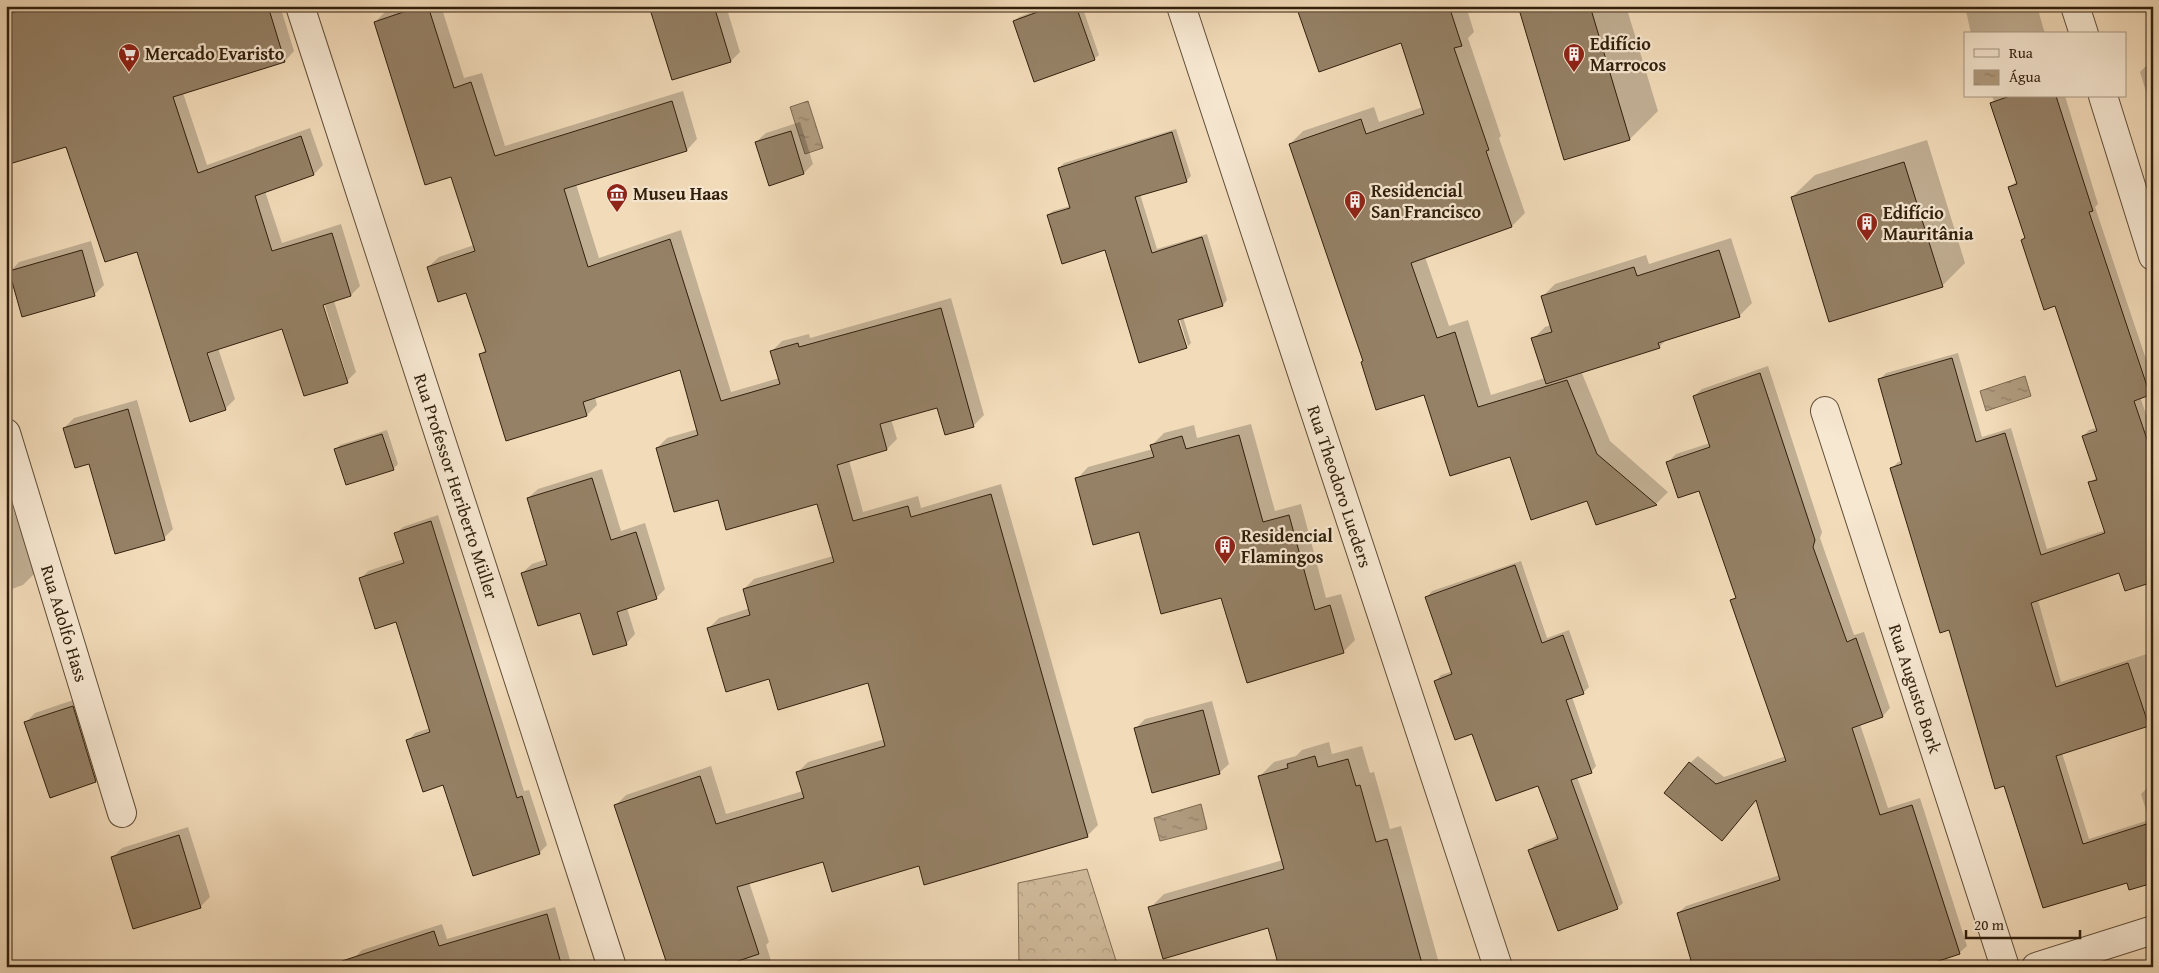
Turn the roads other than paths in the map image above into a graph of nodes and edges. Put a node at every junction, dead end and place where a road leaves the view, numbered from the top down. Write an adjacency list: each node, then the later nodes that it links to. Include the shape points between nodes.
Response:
1 (300, 6): 11 (street, Rua Professor Heriberto Müller)
2 (1182, 6): 12 (street, Rua Theodoro Lueders)
3 (2075, 6): 4 (street)
4 (2083, 32)
5 (2104, 98): 6 (street)
6 (2153, 256)
7 (1825, 411): 13 (street, Rua Augusto Bork)
8 (6, 433): 9 (street, Rua Adolfo Hass)
9 (122, 813)
10 (2153, 930): 14 (street)
11 (612, 967)
12 (1498, 967)
13 (2005, 967)
14 (2036, 967)

